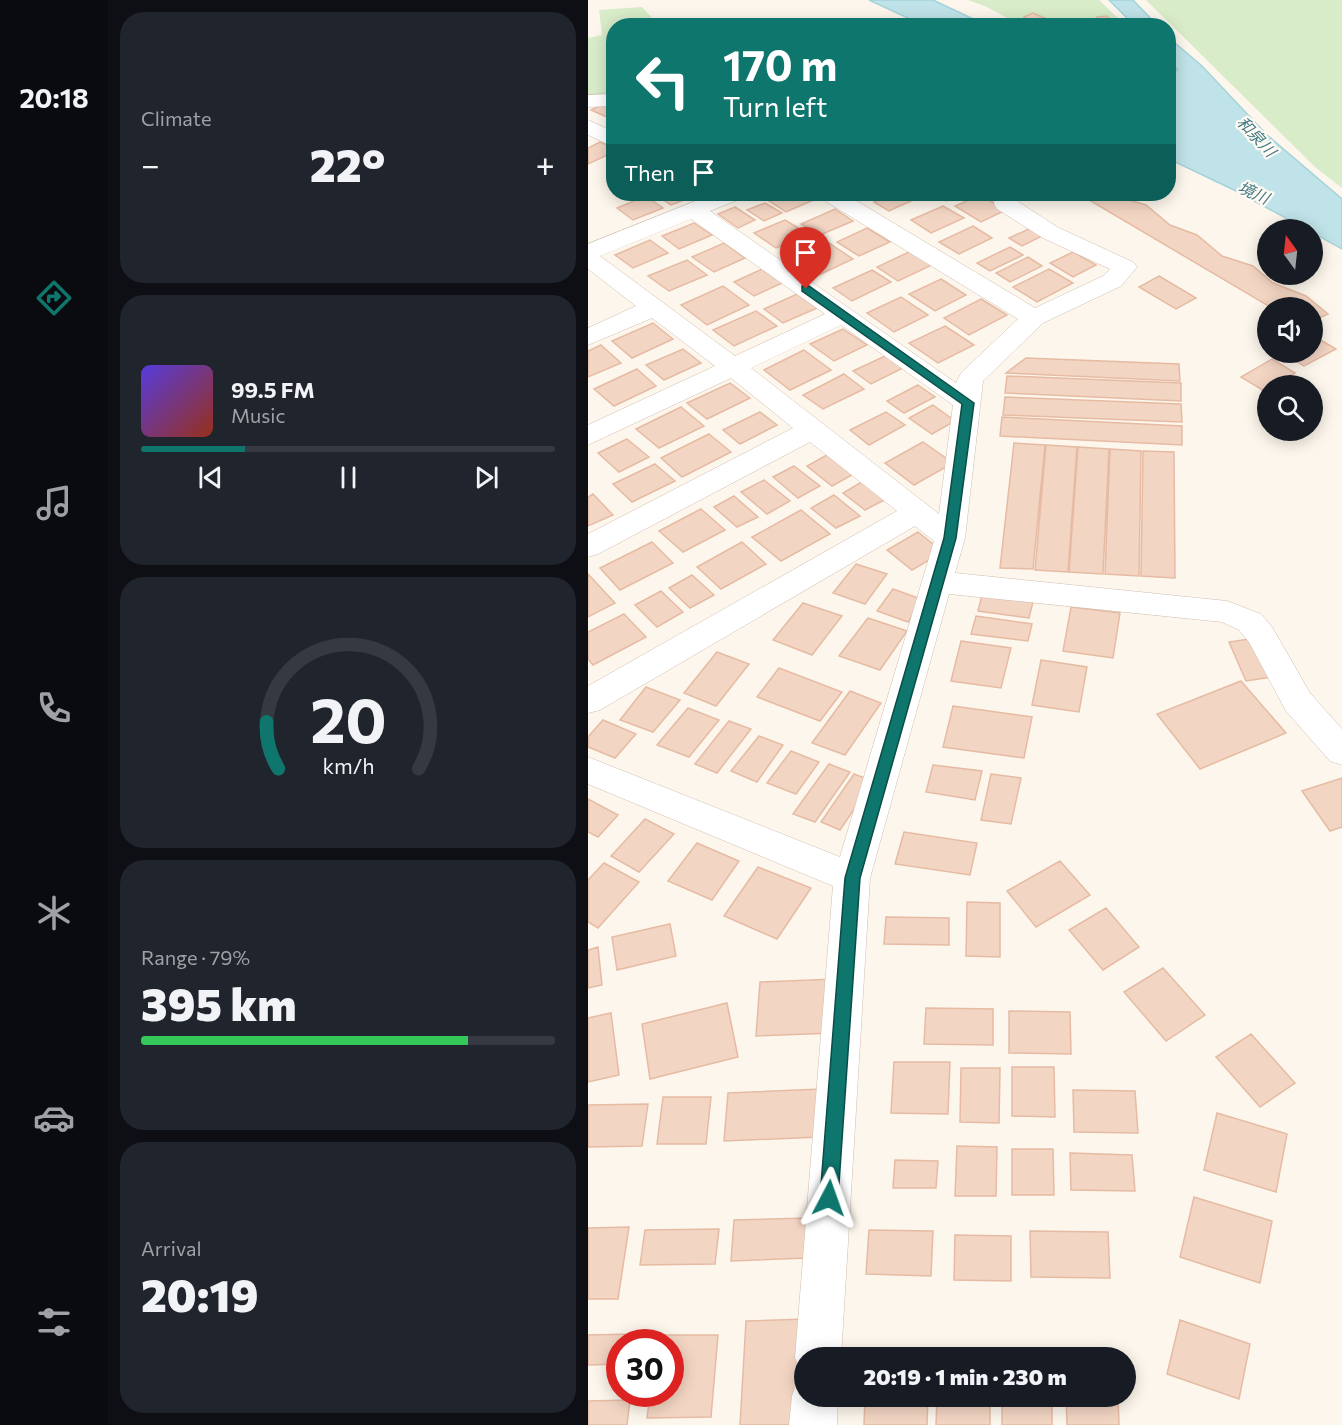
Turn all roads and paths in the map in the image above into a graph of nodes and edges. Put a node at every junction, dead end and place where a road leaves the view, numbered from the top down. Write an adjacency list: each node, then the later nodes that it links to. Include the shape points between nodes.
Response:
1 (606, 100): 2 (street)
2 (588, 101)
3 (588, 126): 4 (street)
4 (606, 136)
5 (715, 201): 8 (street)
6 (842, 201): 13 (street)
7 (1005, 201): 13 (street, via 1051,233 1125,267 1112,281)
8 (694, 210): 9 (street); 12 (street)
9 (588, 252)
10 (588, 258): 11 (street)
11 (653, 308): 14 (street); 15 (street)
12 (843, 315): 15 (street); 16 (street)
13 (1034, 318): 16 (street, via 970,379)
14 (588, 337)
15 (732, 367): 17 (street); 18 (street)
16 (968, 403): 20 (street)
17 (811, 430): 19 (street); 21 (street)
18 (588, 436)
19 (917, 512): 20 (street); 23 (street)
20 (950, 538): 22 (street)
21 (588, 547)
22 (938, 582): 24 (street, via 1227,612 1250,622 1261,635 1298,702); 26 (street)
23 (588, 702)
24 (1342, 752)
25 (588, 771): 26 (street)
26 (852, 878): 27 (street)
27 (819, 1347)
28 (814, 1407): 29 (street)
29 (813, 1425)

